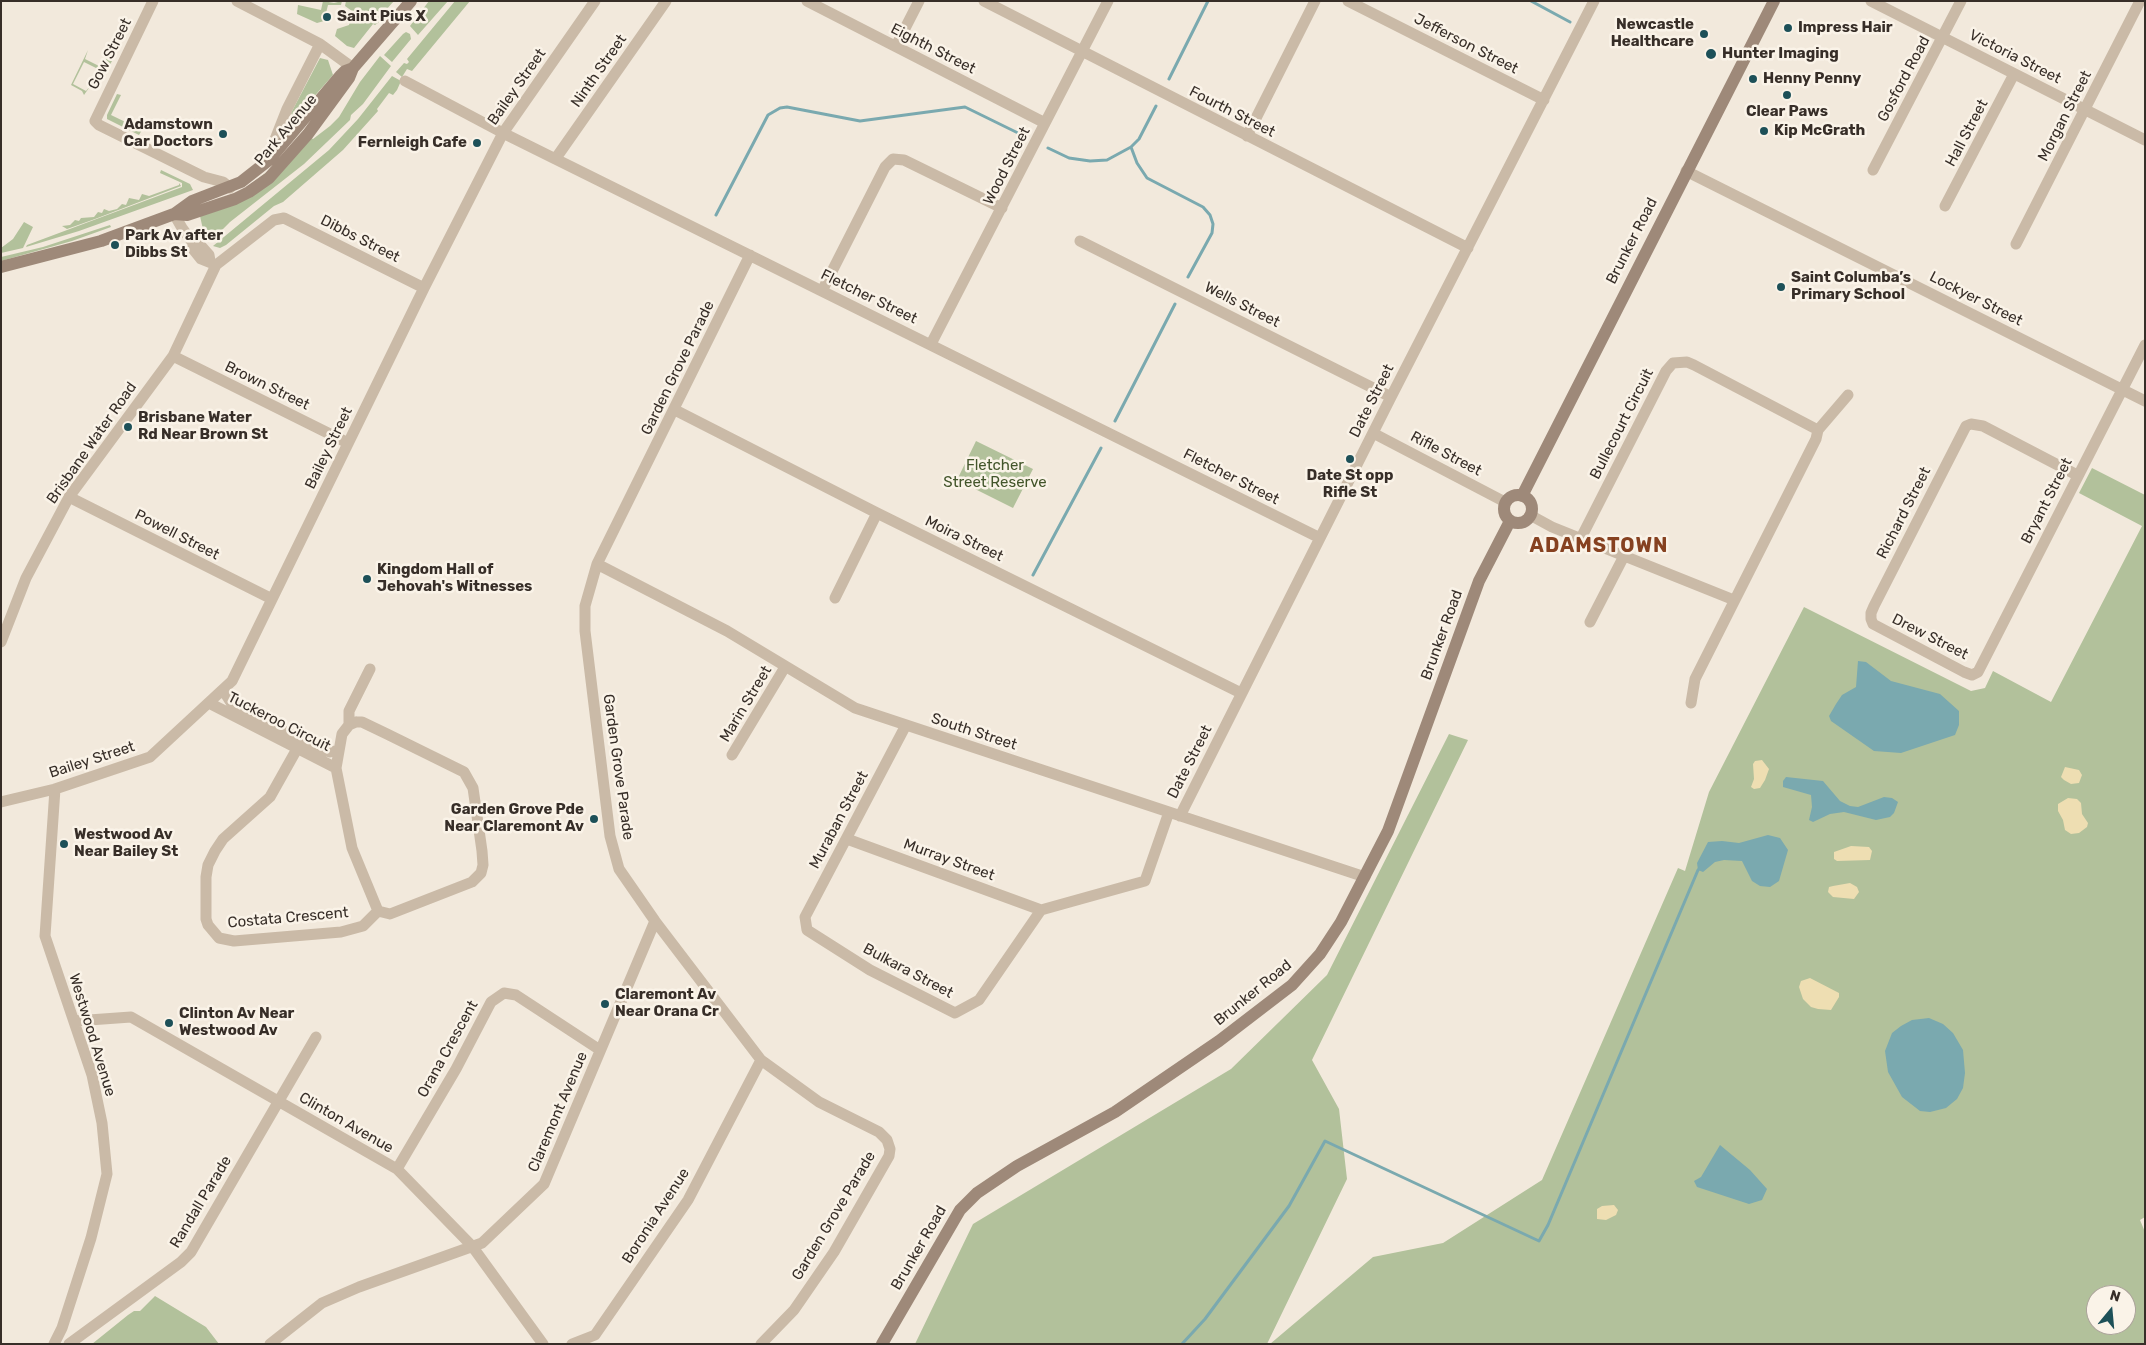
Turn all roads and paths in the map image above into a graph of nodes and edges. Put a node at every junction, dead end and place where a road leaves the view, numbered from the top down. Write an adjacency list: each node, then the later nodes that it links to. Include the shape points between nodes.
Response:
1 (153, 1): 34 (street, Gow Street, via 94,121 204,177 209,185)
2 (237, 1): 18 (street)
3 (411, 1): 21 (main road, Park Avenue)
4 (595, 1): 27 (street, Bailey Street)
5 (666, 1): 31 (street, Ninth Street)
6 (807, 1): 19 (street, Eighth Street)
7 (919, 1): 19 (street)
8 (984, 1): 20 (street, Fourth Street)
9 (1108, 1): 20 (street, Wood Street)
10 (1315, 1): 28 (street)
11 (1348, 1): 24 (street, Jefferson Street)
12 (1594, 1): 24 (street, Date Street)
13 (1774, 1): 33 (main road, Brunker Road)
14 (1871, 1): 17 (street, Victoria Street)
15 (1962, 1): 17 (street, Gosford Road)
16 (2140, 1): 25 (street, Morgan Street)
17 (1943, 37): 22 (street, Victoria Street); 32 (street, Gosford Road)
18 (320, 44): 21 (street); 30 (street, Park Avenue, via 277,134 274,142)
19 (896, 46): 26 (street, Eighth Street)
20 (1082, 52): 26 (street, Wood Street); 28 (street, Fourth Street)
21 (353, 68): 30 (main road, Park Avenue, via 340,75); 34 (main road, Park Avenue, via 349,78 288,157 258,186)
22 (2014, 74): 25 (street, Victoria Street); 35 (street, Hall Street)
23 (405, 81): 27 (street, Fletcher Street)
24 (1544, 100): 41 (street, Date Street)
25 (2085, 110): 29 (street, Victoria Street); 40 (street, Morgan Street)
26 (1046, 124): 36 (street, Wood Street)
27 (503, 133): 31 (street, Fletcher Street); 45 (street, Bailey Street)
28 (1247, 136): 41 (street, Fourth Street)
29 (2145, 140)
30 (280, 148): 34 (main road, Park Avenue)
31 (556, 158): 42 (street, Fletcher Street)
32 (1873, 170)
33 (1686, 171): 50 (street, Lockyer Street); 59 (main road, Brunker Road)
34 (229, 192): 37 (main road, Park Avenue, via 192,201); 37 (main road, Park Avenue, via 187,215)
35 (1945, 206)
36 (1002, 208): 46 (street, via 904,160 893,159 885,167); 47 (street, Wood Street)
37 (174, 214): 43 (street, via 193,243 193,249 201,259); 44 (main road, Park Avenue, via 101,241)
38 (282, 218): 43 (street, Brisbane Water Road, via 274,220); 45 (street, Dibbs Street)
39 (1080, 241): 52 (street, Wells Street)
40 (2016, 244)
41 (1468, 248): 52 (street, Date Street)
42 (750, 255): 46 (street, Fletcher Street); 54 (street, Garden Grove Parade)
43 (213, 263): 49 (street, Brisbane Water Road)
44 (3, 268)
45 (424, 288): 57 (street, Bailey Street)
46 (822, 291): 47 (street, Fletcher Street)
47 (931, 344): 65 (street, Fletcher Street)
48 (2145, 345): 50 (street, Bryant Street)
49 (173, 356): 57 (street, Brown Street); 60 (street, Brisbane Water Road)
50 (2122, 389): 53 (street, Lockyer Street); 58 (street, Bryant Street)
51 (1848, 395): 55 (street)
52 (1391, 397): 56 (street, Date Street)
53 (2145, 401)
54 (675, 410): 62 (street, Moira Street); 68 (street, Garden Grove Parade)
55 (1818, 430): 66 (street, Bullecourt Circuit, via 1694,365 1687,362 1673,364 1666,371); 71 (street, via 1816,440)
56 (1373, 433): 61 (street, Rifle Street); 65 (street, Date Street)
57 (348, 443): 70 (street, Bailey Street)
58 (2077, 476): 72 (street, Richard Street, via 1983,426 1966,426 1874,606); 77 (street, Bryant Street)
59 (1522, 496): 61 (main road, via 1513,496); 63 (main road, via 1530,504)
60 (69, 497): 70 (street, Powell Street); 74 (street, Brisbane Water Road, via 26,578)
61 (1505, 502): 64 (main road, via 1504,512)
62 (877, 513): 69 (street); 79 (street, Moira Street)
63 (1530, 515): 64 (main road, via 1522,522); 66 (street)
64 (1510, 521): 92 (main road, Brunker Road, via 1479,581 1388,831)
65 (1320, 538): 79 (street, Date Street)
66 (1581, 538): 67 (street)
67 (1624, 556): 71 (street); 73 (street)
68 (597, 564): 75 (street, South Street, via 727,631); 95 (street, Garden Grove Parade, via 585,606 585,631 610,836 619,869)
69 (835, 598)
70 (272, 599): 78 (street, Bailey Street, via 232,681)
71 (1734, 600): 81 (street, via 1695,679)
72 (1871, 619): 77 (street, Drew Street, via 1877,626 1964,672 1972,675)
73 (1590, 622)
74 (1, 642)
75 (785, 667): 83 (street, South Street, via 855,708); 86 (street, Marin Street)
76 (370, 669): 82 (street, Tuckeroo Circuit, via 349,711)
77 (1978, 672)
78 (223, 690): 80 (street, Bailey Street); 84 (street, Tuckeroo Circuit, via 232,704)
79 (1241, 693): 90 (street, Date Street)
80 (209, 703): 84 (street, Tuckeroo Circuit); 88 (street, Bailey Street, via 150,757)
81 (1691, 703)
82 (349, 725): 85 (street, Tuckeroo Circuit, via 342,734); 94 (street, Tuckeroo Circuit, via 362,722 464,772 473,788 482,851 481,873 472,882 401,911 390,914)
83 (906, 725): 90 (street, South Street); 91 (street, Muraban Street)
84 (300, 745): 85 (street, Tuckeroo Circuit); 87 (street, Tuckeroo Circuit); 94 (street, Costata Crescent, via 270,796 214,851 206,877 208,925 219,938 226,940 341,932 364,926)
85 (339, 750): 87 (street, Tuckeroo Circuit)
86 (732, 755)
87 (336, 768): 94 (street, Tuckeroo Circuit, via 352,848)
88 (55, 788): 89 (street, Bailey Street); 97 (street, Westwood Avenue, via 45,936)
89 (1, 802)
90 (1174, 814): 92 (street, South Street); 93 (street, via 1145,881)
91 (847, 839): 93 (street, Murray Street); 96 (street, Muraban Street, via 805,917)
92 (1365, 877): 110 (main road, Brunker Road, via 1320,954 1292,985 1219,1041 1115,1112 1017,1166 977,1193 960,1210)
93 (1041, 910): 96 (street, Bulkara Street, via 979,1000 955,1012 870,970)
94 (378, 911)
95 (655, 921): 99 (street, Claremont Avenue); 100 (street, Garden Grove Parade)
96 (808, 930)
97 (75, 1021): 101 (street, Clinton Avenue, via 131,1017); 104 (street, Westwood Avenue, via 102,1123 107,1174 91,1238)
98 (316, 1037): 101 (street, Randall Parade)
99 (600, 1050): 102 (street, Orana Crescent, via 516,995 504,993 491,1002); 103 (street, Claremont Avenue, via 544,1184 482,1243)
100 (761, 1060): 108 (street, Boronia Avenue, via 688,1200 595,1335); 109 (street, Garden Grove Parade, via 819,1102 878,1132 887,1140 890,1149 834,1252 794,1310)
101 (278, 1101): 102 (street, Clinton Avenue); 105 (street, Randall Parade, via 190,1252 181,1262)
102 (397, 1169): 103 (street, Clinton Avenue)
103 (472, 1246): 106 (street, Claremont Avenue, via 322,1303); 107 (street, Clinton Avenue)
104 (54, 1344)
105 (69, 1344)
106 (270, 1344)
107 (543, 1344)
108 (572, 1344)
109 (761, 1344)
110 (882, 1344)

